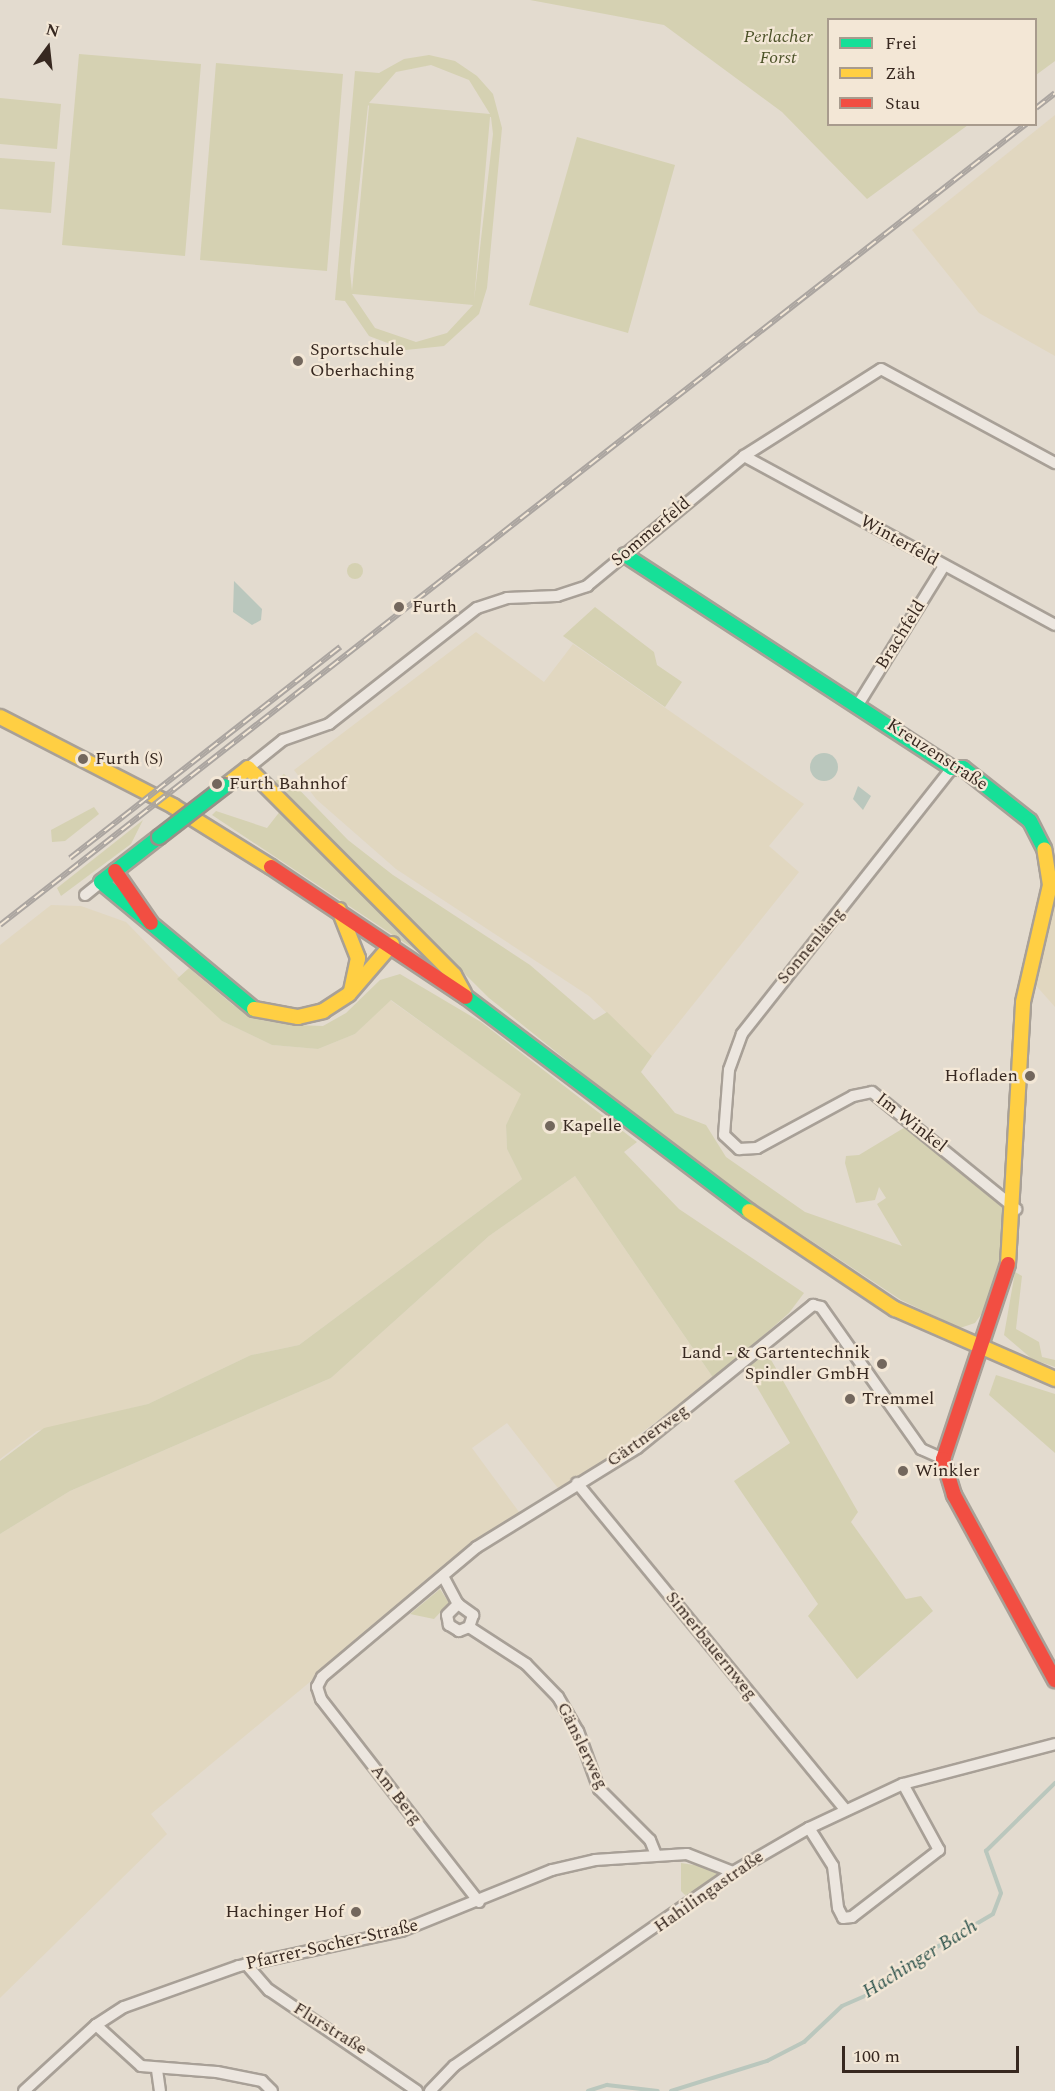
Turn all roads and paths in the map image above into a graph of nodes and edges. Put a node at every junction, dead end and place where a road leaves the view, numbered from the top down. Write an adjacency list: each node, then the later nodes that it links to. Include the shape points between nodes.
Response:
1 (744, 456): 2 (street, Sommerfeld, via 881,369); 3 (street, Sommerfeld); 4 (street, Winterfeld)
2 (1055, 463)
3 (626, 555): 6 (main road, Kreuzenstraße); 8 (street, Sommerfeld, via 572,594 507,598 477,608 329,724 283,740)
4 (944, 566): 5 (street, Winterfeld); 6 (street, Brachfeld)
5 (1055, 625)
6 (859, 703): 9 (main road, Kreuzenstraße)
7 (0, 717): 13 (main road, via 173,806)
8 (248, 768): 10 (main road, bridge); 17 (main road, via 454,975)
9 (958, 768): 18 (street, Sonnenläng, via 742,1034 724,1108); 19 (main road, Kreuzenstraße, via 1030,821 1049,862 1046,906 1023,1002)
10 (115, 872): 11 (main road); 14 (main road)
11 (101, 882): 12 (street); 14 (main road)
12 (85, 895)
13 (338, 908): 15 (main road); 16 (main road, via 358,958)
14 (151, 923): 16 (main road, via 233,997 260,1013 298,1017 322,1011)
15 (392, 944): 16 (main road); 17 (main road)
16 (349, 994)
17 (467, 998): 20 (main road, via 777,1232 895,1310)
18 (730, 1144): 19 (street, Im Winkel, via 757,1148 853,1096 872,1092)
19 (1016, 1210): 20 (main road, Kreuzenstraße, via 1006,1279)
20 (981, 1351): 21 (main road); 22 (main road, Kreuzenstraße, via 947,1434)
21 (1055, 1379)
22 (943, 1459): 23 (street, Gärtnerweg, via 921,1449 821,1307 813,1305 670,1424); 27 (main road, via 954,1495)
23 (577, 1483): 24 (street, Gärtnerweg); 31 (street, Simerbauernweg)
24 (443, 1575): 25 (street); 28 (street, Gärtnerweg)
25 (458, 1604): 26 (street, via 473,1616); 26 (street, Gänslerweg, via 448,1611 447,1621 454,1630)
26 (469, 1627): 33 (street, Gänslerweg, via 526,1664 558,1697 578,1731 599,1789 650,1840)
27 (1055, 1680)
28 (317, 1687): 35 (street, Am Berg, via 321,1699)
29 (1055, 1744): 30 (street, Hahilingastraße)
30 (903, 1784): 31 (street, Hahilingastraße); 32 (street, via 939,1850 852,1917 843,1918 838,1908 833,1866)
31 (845, 1809): 32 (street, Hahilingastraße)
32 (808, 1828): 34 (street, Hahilingastraße)
33 (656, 1855): 34 (street, Pfarrer-Socher-Straße, via 706,1858); 35 (street, Pfarrer-Socher-Straße, via 560,1868)
34 (733, 1872): 43 (street, Hahilingastraße, via 454,2066)
35 (479, 1902): 36 (street, Pfarrer-Socher-Straße, via 393,1933)
36 (246, 1964): 37 (street, Pfarrer-Socher-Straße, via 124,2007); 42 (street, Flurstraße, via 269,1990)
37 (96, 2025): 38 (street, via 141,2066); 39 (street, Pfarrer-Socher-Straße)
38 (157, 2070): 40 (street); 41 (street, via 217,2072 262,2081)
39 (24, 2091)
40 (160, 2091)
41 (272, 2091)
42 (417, 2091)
43 (430, 2091)

